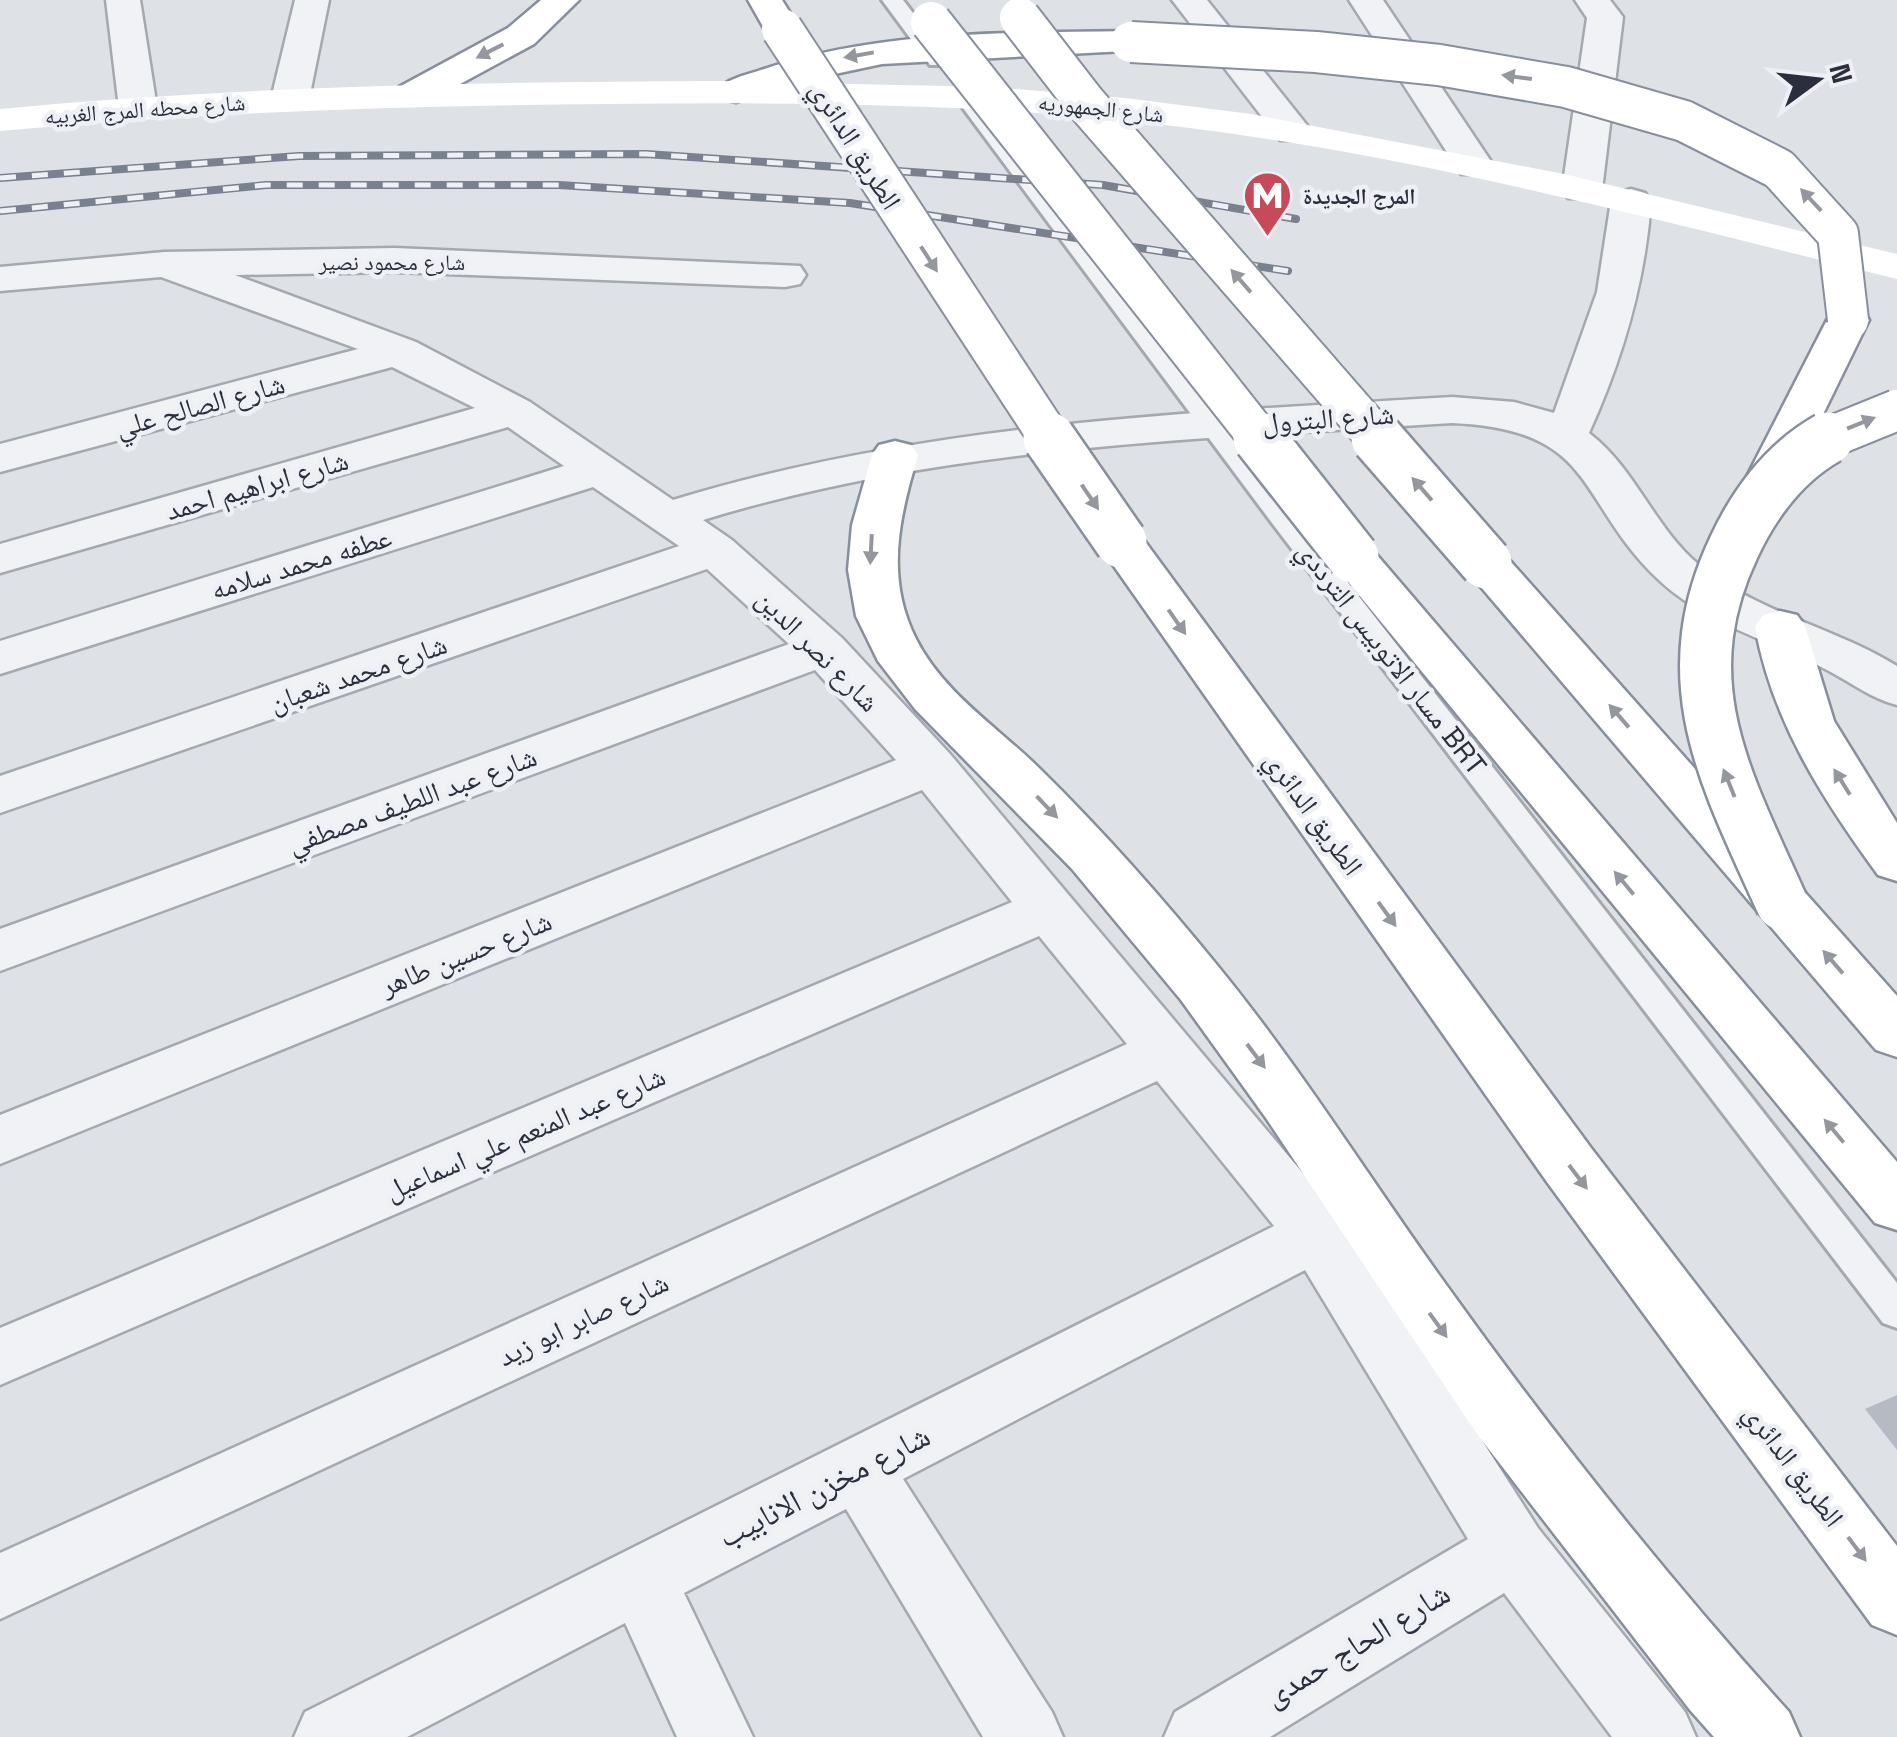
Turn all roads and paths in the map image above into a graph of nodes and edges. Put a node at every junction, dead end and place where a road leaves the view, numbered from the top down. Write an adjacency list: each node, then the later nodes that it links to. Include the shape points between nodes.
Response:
1 (123, 0): 14 (street)
2 (312, 0): 13 (street)
3 (562, 0): 12 (main road, one-way to 12, via 520,36)
4 (765, 0): 56 (main road, الطريق الدائري, one-way to 56, bridge, via 954,298 1120,542 1558,1149)
5 (892, 0): 50 (lane, مسار الاتوبيس الترددي BRT)
6 (915, 0): 48 (main road, one-way to 6, bridge, via 1352,557)
7 (1006, 0): 42 (main road, one-way to 7, bridge, via 1085,102)
8 (1189, 0): 16 (street)
9 (1366, 0): 17 (street)
10 (1592, 0): 18 (street, via 1605,17)
11 (736, 91): 12 (main road, شارع الجمهوريه); 16 (main road, شارع الجمهوريه, via 996,98); 31 (main road, one-way to 11, bridge, via 1848,320 1852,274 1833,227 1806,194 1767,162 1672,114 1574,86 1362,58 1130,42 885,50 807,66)
12 (412, 94): 13 (main road, شارع الجمهوريه)
13 (290, 99): 14 (main road, شارع محطه المرج الغربيه)
14 (138, 108): 15 (main road, شارع محطه المرج الغربيه)
15 (0, 120)
16 (1293, 132): 17 (main road, شارع الجمهوريه)
17 (1475, 166): 18 (main road, شارع الجمهوريه)
18 (1582, 190): 19 (main road, شارع الجمهوريه)
19 (1631, 201): 21 (main road, شارع الجمهوريه); 27 (street, via 1619,298)
20 (164, 264): 22 (street, شارع محمود نصير, via 394,260); 23 (street, شارع محمود نصير); 24 (street, شارع نصر الدين)
21 (1897, 267)
22 (785, 275)
23 (0, 279)
24 (401, 351): 26 (street, شارع نصر الدين); 29 (street, شارع الصالح علي)
25 (1897, 410): 31 (main road, one-way to 25, bridge, via 1816,445)
26 (514, 411): 30 (street, شارع نصر الدين); 34 (street, شارع ابراهيم احمد)
27 (1566, 435): 28 (street, شارع البترول, via 1521,417 1452,410 1016,439); 35 (street, شارع البترول, via 1598,461 1684,577)
28 (895, 455): 32 (street, شارع البترول, via 778,480); 62 (main road, one-way to 62, via 874,522 871,580 878,612 913,675 1058,818 1205,989 1523,1444)
29 (0, 458)
30 (602, 469): 32 (street, شارع نصر الدين); 37 (street, عطفه محمد سلامه)
31 (1763, 490): 42 (main road, one-way to 31, bridge, via 1714,744 1702,670 1709,604)
32 (668, 516): 33 (street, شارع نصر الدين)
33 (716, 550): 36 (street, شارع نصر الدين); 40 (street, شارع محمد شعبان)
34 (0, 559)
35 (1780, 626): 38 (street, شارع البترول); 41 (main road, one-way to 35, via 1798,704)
36 (824, 649): 39 (street, شارع نصر الدين); 44 (street, شارع عبد اللطيف مصطفي)
37 (0, 658)
38 (1897, 689)
39 (931, 766): 43 (street, شارع نصر الدين); 47 (street, شارع حسين طاهر)
40 (0, 796)
41 (1897, 862)
42 (1782, 904): 45 (main road, one-way to 42)
43 (1049, 908): 46 (street, شارع نصر الدين); 51 (street, شارع عبد المنعم علي اسماعيل)
44 (0, 952)
45 (1897, 1035)
46 (1167, 1051): 49 (street, شارع نصر الدين); 55 (street, شارع صابر ابو زيد)
47 (0, 1140)
48 (1897, 1205)
49 (1316, 1234): 52 (street, شارع مخزن الانابيب); 53 (street, شارع نصر الدين)
50 (1897, 1312)
51 (0, 1357)
52 (859, 1469): 54 (street, شارع مخزن الانابيب); 59 (street)
53 (1513, 1550): 60 (street, شارع الحاج حمدى); 61 (street, شارع نصر الدين)
54 (641, 1579): 57 (street, شارع مخزن الانابيب); 58 (street)
55 (0, 1587)
56 (1897, 1602)
57 (351, 1732)
58 (715, 1737)
59 (1025, 1737)
60 (1202, 1737)
61 (1658, 1737)
62 (1762, 1737)

